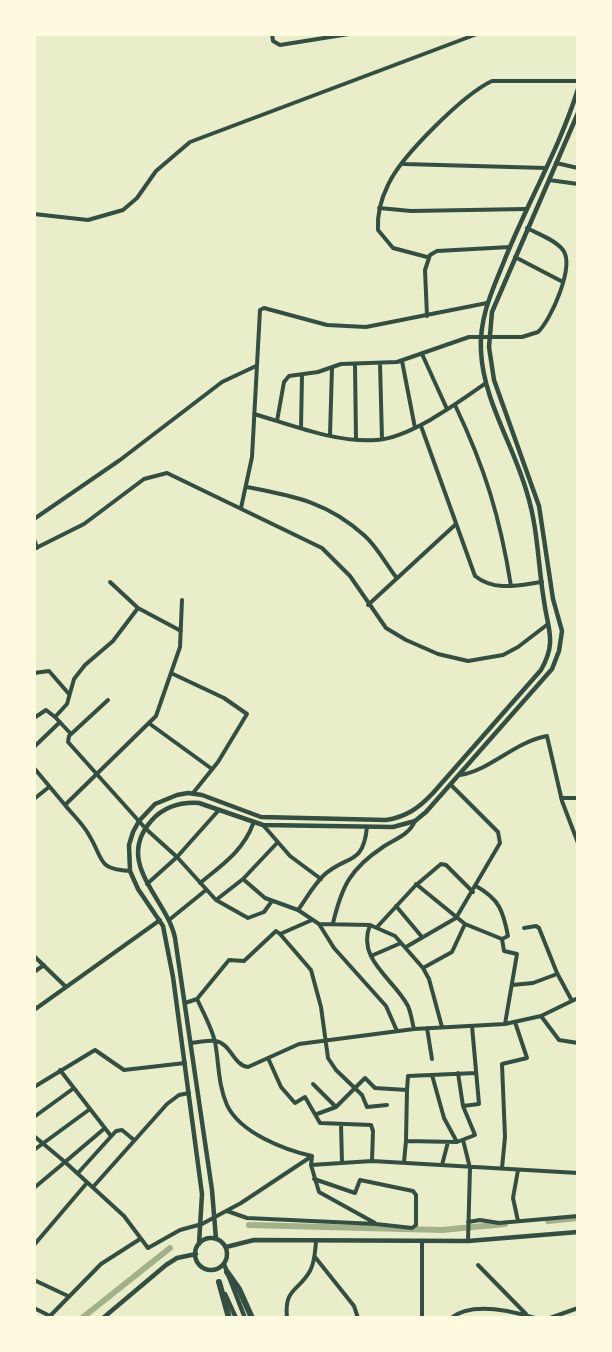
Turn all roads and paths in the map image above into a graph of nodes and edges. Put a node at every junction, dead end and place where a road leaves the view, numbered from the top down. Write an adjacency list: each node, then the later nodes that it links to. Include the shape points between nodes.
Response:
1 (272, 34): 2 (street, via 273,41 280,45)
2 (349, 34)
3 (477, 34): 16 (street, via 190,142 156,171 130,205 116,213 88,220)
4 (578, 81): 8 (street, via 502,80 481,86 458,104)
5 (578, 89): 9 (street)
6 (578, 113): 7 (street)
7 (556, 163): 10 (street); 11 (street)
8 (403, 164): 9 (street); 13 (street, via 388,184)
9 (546, 168): 14 (street)
10 (578, 168)
11 (549, 180): 12 (street); 15 (street)
12 (578, 184)
13 (379, 208): 14 (street); 20 (street, via 378,230 387,243)
14 (526, 209): 15 (street); 18 (street)
15 (534, 210): 17 (street)
16 (34, 214)
17 (526, 228): 19 (street); 21 (street, via 564,252)
18 (510, 247): 20 (street, via 437,251); 22 (street)
19 (514, 256): 21 (street); 25 (street, via 492,312)
20 (427, 257): 23 (street)
21 (563, 282): 25 (street, via 555,306 538,332 522,337)
22 (487, 303): 23 (street); 24 (street)
23 (427, 316): 30 (street, via 366,327 338,327 261,309)
24 (481, 336): 25 (street); 26 (street); 34 (street)
25 (489, 337): 33 (street)
26 (422, 354): 27 (street); 36 (street)
27 (402, 360): 28 (street); 41 (street)
28 (380, 363): 29 (street); 44 (street)
29 (355, 364): 31 (street); 43 (street)
30 (256, 366): 37 (street); 47 (street, via 222,382)
31 (332, 368): 32 (street); 42 (street)
32 (302, 375): 38 (street, via 289,376 284,382); 40 (street)
33 (494, 380): 34 (street); 54 (street, via 537,497)
34 (486, 383): 35 (street); 53 (street, via 527,491)
35 (455, 405): 36 (street); 55 (street, via 496,508)
36 (447, 409): 39 (street)
37 (254, 414): 38 (street); 45 (street)
38 (277, 421): 40 (street)
39 (421, 426): 41 (street); 48 (street)
40 (300, 428): 42 (street)
41 (415, 428): 44 (street)
42 (330, 435): 43 (street)
43 (356, 439): 44 (street)
44 (382, 439)
45 (247, 487): 46 (street); 51 (street, via 298,496 328,509 366,537)
46 (241, 508): 50 (street, via 178,477 156,474 84,524); 57 (street, via 322,548 350,576)
47 (34, 519)
48 (456, 524): 51 (street); 55 (street, via 475,576 491,585)
49 (34, 540): 50 (street)
50 (36, 548)
51 (396, 577): 57 (street)
52 (110, 582): 58 (street)
53 (542, 582): 54 (street); 55 (street); 60 (street)
54 (550, 582): 59 (street)
55 (511, 586)
56 (182, 600): 61 (street)
57 (368, 605): 60 (street, via 386,628 406,640 468,661 503,655)
58 (138, 608): 61 (street); 64 (street, via 113,641 85,665)
59 (558, 617): 60 (street); 74 (street, via 561,641 552,669)
60 (549, 624): 76 (street, via 550,650 541,670)
61 (182, 631): 63 (street)
62 (34, 673): 64 (street, via 50,671)
63 (173, 674): 69 (street); 73 (street, via 246,712)
64 (69, 694): 66 (street, via 67,704)
65 (108, 700): 70 (street)
66 (55, 717): 67 (street, via 46,710); 68 (street)
67 (34, 718)
68 (60, 722): 70 (street); 71 (street)
69 (150, 724): 73 (street); 75 (street)
70 (71, 734): 75 (street, via 68,742)
71 (34, 747)
72 (34, 768): 78 (street)
73 (212, 769): 79 (street)
74 (459, 775): 77 (street); 81 (street, via 478,772 512,749 547,736)
75 (98, 776): 85 (street); 87 (street)
76 (446, 780): 77 (street); 80 (street, via 411,813 386,820 261,817)
77 (451, 785): 88 (street); 102 (street, via 501,839)
78 (50, 787): 83 (street); 85 (street)
79 (193, 793): 80 (street); 87 (street, via 166,798)
80 (202, 795): 84 (street)
81 (561, 798): 82 (street); 94 (street)
82 (578, 798)
83 (34, 799)
84 (199, 803): 86 (street); 92 (street, via 168,807)
85 (65, 805): 96 (street, via 88,833 103,864)
86 (218, 811): 89 (street); 95 (street)
87 (139, 821): 92 (street); 96 (street, via 129,845)
88 (415, 821): 91 (street, via 399,827); 114 (street, via 409,831 381,848 349,878 341,891)
89 (253, 824): 90 (street); 99 (street, via 240,849)
90 (263, 825): 91 (street); 93 (street)
91 (367, 827): 98 (street, via 364,848)
92 (146, 828): 95 (street); 100 (street, via 139,855)
93 (277, 843): 97 (street); 98 (street)
94 (578, 843)
95 (177, 857): 99 (street); 100 (street)
96 (130, 871): 103 (street)
97 (243, 879): 106 (street); 107 (street)
98 (321, 879): 109 (street)
99 (200, 883): 104 (street)
100 (146, 884): 103 (street); 112 (street)
101 (416, 884): 105 (street, via 443,864); 108 (street); 110 (street)
102 (476, 886): 105 (street); 122 (street, via 491,895 501,909 508,936)
103 (138, 889): 111 (street)
104 (206, 890): 106 (street); 112 (street)
105 (473, 892): 110 (street)
106 (216, 900): 107 (street, via 248,918 264,912)
107 (272, 901): 109 (street)
108 (395, 906): 118 (street); 121 (street)
109 (298, 910): 113 (street)
110 (456, 918): 116 (street); 121 (street)
111 (160, 920): 132 (street); 134 (street)
112 (169, 920): 131 (street)
113 (312, 920): 115 (street); 120 (street)
114 (333, 923): 115 (street); 117 (street)
115 (320, 924): 147 (street, via 334,948 386,1006)
116 (465, 924): 122 (street); 128 (street, via 452,952)
117 (370, 925): 118 (street); 126 (street, via 366,939)
118 (378, 926): 123 (street)
119 (524, 928): 130 (street, via 539,928)
120 (280, 934): 136 (street, via 276,930 244,961 229,960); 149 (street, via 311,970 321,1007)
121 (422, 937): 124 (street)
122 (502, 939): 133 (street, via 504,951 517,954)
123 (401, 943): 124 (street); 126 (street)
124 (406, 947): 128 (street)
125 (34, 956): 127 (street)
126 (371, 956): 146 (street, via 408,1005)
127 (44, 965): 129 (street); 134 (street)
128 (423, 968): 144 (street)
129 (34, 972)
130 (557, 974): 133 (street, via 533,983); 137 (street)
131 (181, 975): 132 (street); 138 (street)
132 (173, 977): 150 (street)
133 (512, 985): 142 (street)
134 (66, 987): 139 (street)
135 (578, 998): 137 (street)
136 (197, 999): 138 (street); 148 (street)
137 (571, 999): 140 (street)
138 (185, 1004): 151 (street)
139 (34, 1010)
140 (541, 1016): 141 (street); 152 (street, via 559,1040)
141 (515, 1022): 142 (street); 191 (street, via 528,1058 502,1065)
142 (505, 1024): 143 (street)
143 (472, 1026): 144 (street); 158 (street)
144 (442, 1027): 145 (street)
145 (427, 1028): 146 (street); 154 (street)
146 (414, 1029): 147 (street)
147 (397, 1031): 149 (street)
148 (215, 1041): 151 (street); 153 (street, via 245,1067); 183 (street, via 222,1092 236,1119 283,1149)
149 (324, 1041): 153 (street, via 299,1044); 162 (street, via 332,1065)
150 (183, 1043): 151 (street); 155 (street)
151 (191, 1043): 201 (street, via 212,1190)
152 (578, 1043)
153 (268, 1058): 170 (street, via 281,1087 293,1102 304,1097)
154 (432, 1059)
155 (186, 1063): 156 (street, via 124,1070 95,1050); 165 (street)
156 (60, 1070): 161 (street); 163 (street)
157 (458, 1073): 158 (street); 159 (street); 167 (street)
158 (476, 1073): 167 (street, via 479,1104)
159 (432, 1075): 164 (street, via 408,1076); 180 (street, via 444,1118)
160 (313, 1084): 168 (street)
161 (34, 1087)
162 (356, 1087): 164 (street, via 366,1078 375,1088); 166 (street, via 367,1107); 168 (street)
163 (74, 1088): 169 (street); 171 (street)
164 (407, 1090): 178 (street)
165 (190, 1093): 176 (street, via 172,1099); 204 (street)
166 (387, 1105)
167 (463, 1106): 177 (street, via 475,1135)
168 (336, 1107): 170 (street)
169 (90, 1109): 173 (street); 181 (street)
170 (317, 1114): 172 (street, via 323,1124)
171 (34, 1116)
172 (341, 1124): 184 (street, via 370,1125); 187 (street)
173 (105, 1128): 175 (street); 185 (street)
174 (34, 1136): 181 (street)
175 (111, 1136): 176 (street, via 120,1130); 193 (street)
176 (134, 1140): 197 (street)
177 (463, 1140): 180 (street); 190 (street)
178 (406, 1142): 179 (street); 186 (street)
179 (448, 1142): 180 (street); 189 (street)
180 (457, 1142)
181 (43, 1143): 182 (street); 185 (street)
182 (34, 1150)
183 (312, 1156): 188 (street); 199 (street)
184 (372, 1161): 186 (street); 187 (street)
185 (65, 1162): 193 (street); 198 (street)
186 (404, 1162): 189 (street)
187 (342, 1163): 188 (street)
188 (311, 1165): 195 (street)
189 (442, 1165): 190 (street)
190 (470, 1168): 191 (street); 203 (street)
191 (502, 1168): 192 (street)
192 (518, 1170): 194 (street); 202 (street, via 513,1198)
193 (78, 1173): 196 (street)
194 (578, 1173)
195 (314, 1179): 205 (street, via 323,1194); 205 (street, via 355,1193 360,1180 414,1192 415,1227)
196 (87, 1184): 197 (street); 213 (street)
197 (93, 1187): 207 (street, via 124,1216)
198 (34, 1188)
199 (227, 1211): 201 (street); 205 (street, via 247,1218)
200 (578, 1216): 202 (street)
201 (212, 1219): 204 (street); 208 (street)
202 (518, 1221): 203 (street)
203 (468, 1223): 209 (street)
204 (202, 1224): 207 (street, via 180,1230 148,1248); 212 (street)
205 (376, 1224)
206 (578, 1232): 209 (street)
207 (140, 1239): 223 (street, via 101,1264)
208 (216, 1239): 212 (street); 214 (street)
209 (468, 1239): 210 (street)
210 (422, 1241): 211 (street); 235 (street)
211 (316, 1242): 214 (street, via 254,1240); 216 (street)
212 (199, 1244): 215 (street)
213 (34, 1245)
214 (226, 1247): 217 (street)
215 (196, 1254): 219 (street, via 203,1267); 228 (street, via 166,1265)
216 (314, 1256): 233 (street, via 307,1275 290,1294); 234 (street, via 354,1306)
217 (224, 1264): 219 (street); 220 (street)
218 (478, 1265): 226 (street)
219 (213, 1270): 222 (street)
220 (226, 1272): 231 (street); 232 (highway)
221 (34, 1280): 223 (street)
222 (219, 1282): 229 (highway); 230 (street)
223 (68, 1296): 227 (street)
224 (34, 1308): 227 (street)
225 (578, 1308): 238 (street)
226 (526, 1314): 236 (street, via 472,1310); 237 (street)
227 (52, 1316)
228 (103, 1317)
229 (229, 1317)
230 (236, 1317)
231 (245, 1317)
232 (252, 1317)
233 (287, 1317)
234 (358, 1317)
235 (422, 1317)
236 (451, 1317)
237 (535, 1317)
238 (550, 1317)

